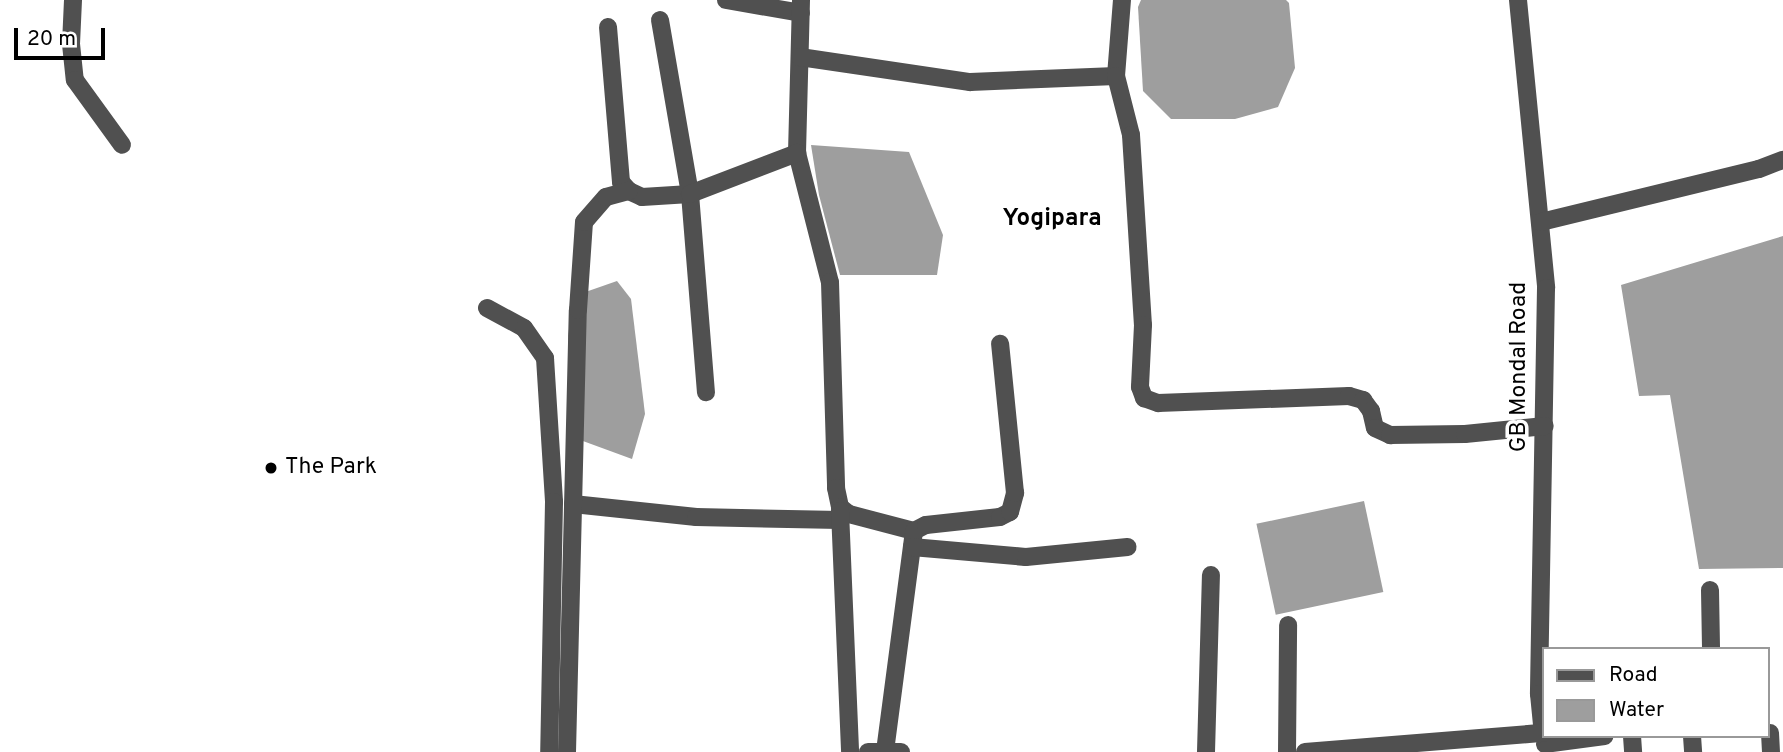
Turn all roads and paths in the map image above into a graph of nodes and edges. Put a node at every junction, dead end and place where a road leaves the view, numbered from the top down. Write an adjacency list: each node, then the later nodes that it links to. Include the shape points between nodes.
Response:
1 (74, 0): 10 (street, via 71,44 75,80)
2 (726, 0): 5 (street)
3 (1122, 0): 9 (street)
4 (1518, 0): 15 (street, GB Mondal Road)
5 (801, 7): 8 (street)
6 (660, 20): 14 (street)
7 (607, 27): 13 (street, via 621,182)
8 (800, 57): 9 (street, via 970,82); 11 (street)
9 (1116, 76): 19 (street, via 1130,135 1144,398 1158,403 1349,396 1363,400 1375,428 1390,436)
10 (122, 145)
11 (797, 153): 14 (street); 21 (street, via 830,282)
12 (1783, 160): 15 (street)
13 (629, 191): 14 (street, via 642,197); 20 (street, via 606,197 584,222)
14 (690, 194): 18 (street)
15 (1541, 222): 19 (street, GB Mondal Road, via 1546,288)
16 (488, 308): 32 (street, via 524,328 545,358 554,502)
17 (1000, 344): 22 (street, via 1015,493 1010,512 926,525)
18 (706, 392)
19 (1545, 426): 28 (street, GB Mondal Road)
20 (573, 504): 21 (street, via 696,517); 33 (street)
21 (840, 513): 22 (street); 34 (street)
22 (913, 539): 23 (street, via 1026,557); 35 (street)
23 (1128, 547)
24 (1211, 575): 36 (street)
25 (1710, 590): 27 (street)
26 (1288, 625): 37 (street)
27 (1710, 647)
28 (1542, 722)
29 (1774, 733): 39 (street)
30 (1574, 738): 31 (street)
31 (1544, 740): 38 (street)
32 (549, 752)
33 (567, 752)
34 (850, 752)
35 (885, 752)
36 (1206, 752)
37 (1287, 752)
38 (1305, 752)
39 (1771, 752)

